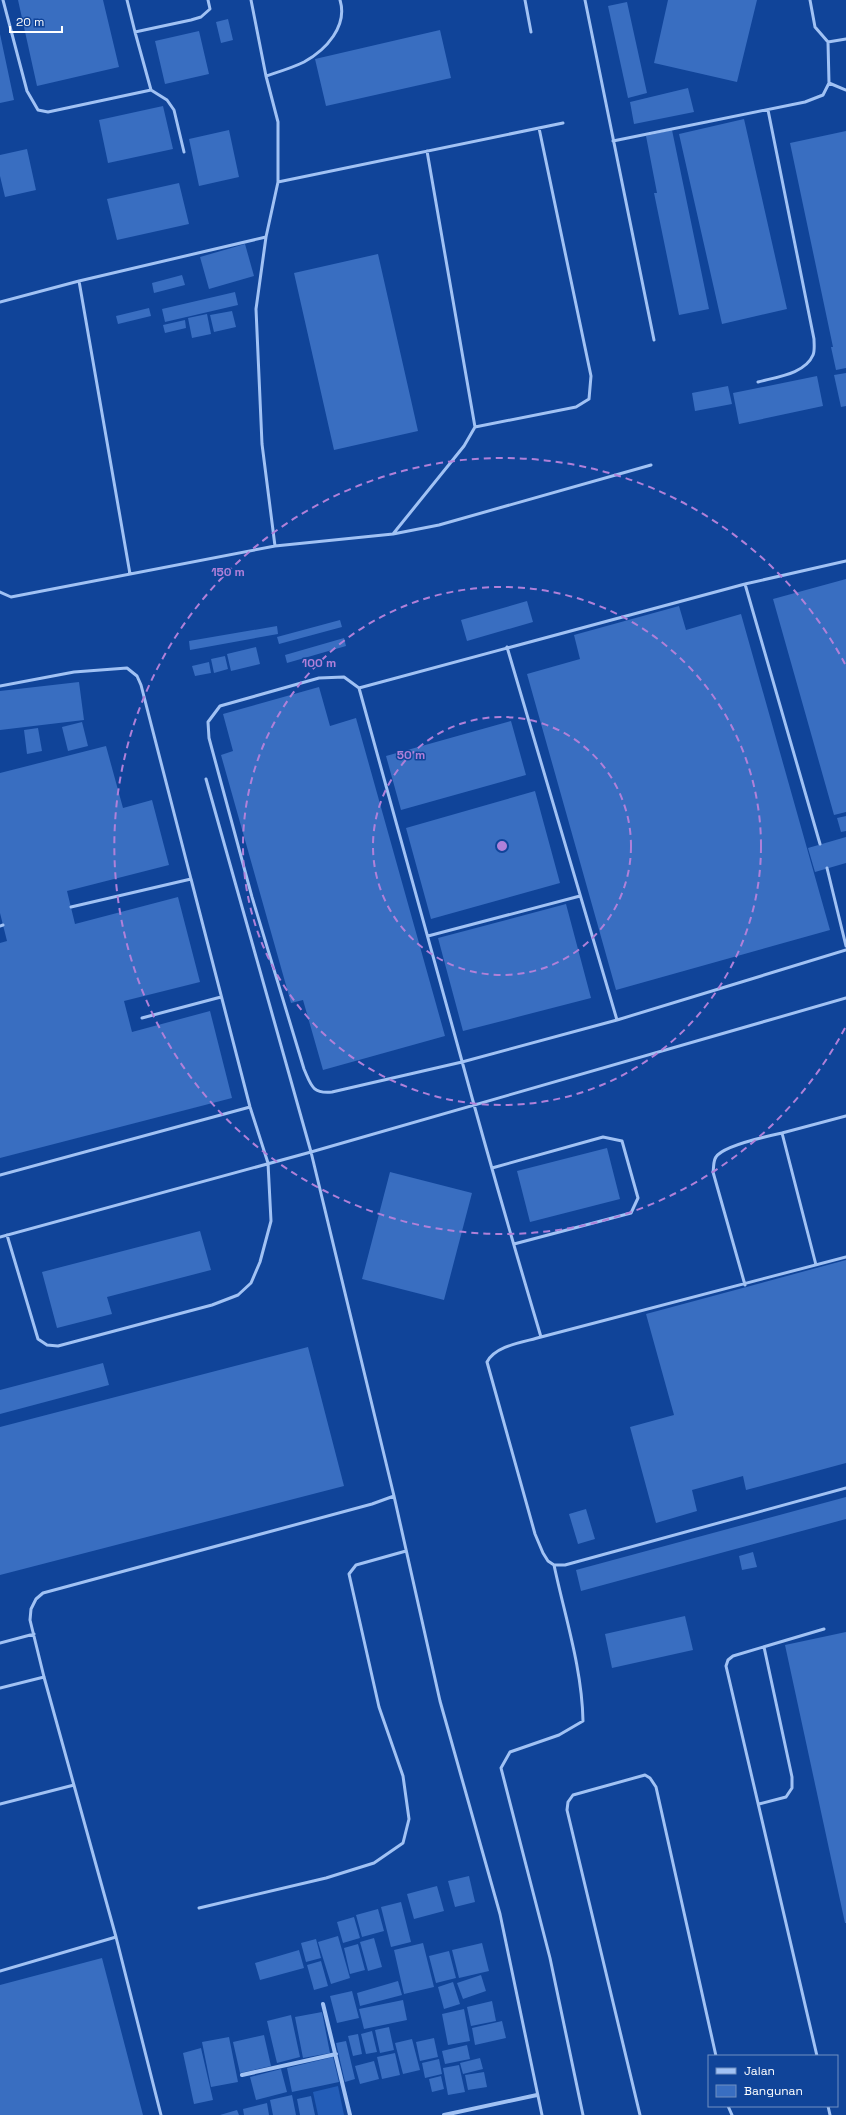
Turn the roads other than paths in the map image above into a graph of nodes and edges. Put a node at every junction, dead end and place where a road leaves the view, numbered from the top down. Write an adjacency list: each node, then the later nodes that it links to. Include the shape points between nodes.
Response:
1 (3, 0): 15 (lane, via 27,91 38,110 48,112)
2 (127, 0): 9 (lane)
3 (208, 0): 9 (lane, via 210,9 201,17)
4 (251, 0): 13 (lane)
5 (340, 0): 13 (lane, via 342,18 335,34 325,46 304,62)
6 (525, 0): 10 (lane)
7 (585, 0): 20 (lane)
8 (810, 0): 12 (lane, via 815,27)
9 (135, 32): 15 (lane)
10 (531, 32)
11 (846, 39): 12 (lane)
12 (828, 42): 14 (lane)
13 (266, 76): 23 (lane, via 278,122)
14 (829, 83): 16 (lane); 17 (lane, via 823,95 805,102)
15 (151, 90): 22 (lane, via 167,100 174,110)
16 (846, 90)
17 (768, 110): 20 (lane); 28 (lane, via 814,339 814,353 807,364 796,371)
18 (563, 123): 19 (lane)
19 (539, 128): 21 (lane); 29 (lane, via 591,376 589,399 576,407)
20 (613, 141): 27 (lane)
21 (427, 151): 23 (lane); 29 (lane)
22 (184, 152)
23 (278, 182): 24 (lane)
24 (266, 237): 25 (lane); 32 (lane, via 256,309 262,444)
25 (80, 281): 26 (lane); 34 (lane)
26 (0, 302)
27 (654, 340)
28 (758, 382)
29 (475, 427): 31 (lane, via 464,446)
30 (651, 465): 31 (lane, via 439,525)
31 (393, 534): 32 (lane)
32 (275, 546): 34 (lane)
33 (846, 561): 35 (lane)
34 (130, 574): 36 (lane, via 11,597)
35 (745, 584): 37 (lane); 41 (lane)
36 (0, 592)
37 (506, 647): 39 (lane); 44 (lane)
38 (0, 686): 43 (lane, via 74,672 127,668 137,676)
39 (359, 688): 46 (lane); 53 (lane, via 344,677 319,678 220,706 208,722 209,738 301,1061 313,1088 320,1093 332,1092)
40 (206, 779): 58 (lane)
41 (820, 844)
42 (827, 868): 47 (lane)
43 (191, 879): 45 (lane); 49 (lane)
44 (580, 896): 46 (lane); 52 (lane)
45 (71, 907)
46 (428, 936): 53 (lane)
47 (846, 946)
48 (846, 950): 52 (lane)
49 (221, 997): 51 (lane); 55 (lane)
50 (846, 998): 54 (lane)
51 (142, 1018)
52 (617, 1020): 53 (lane)
53 (462, 1062): 54 (lane)
54 (474, 1105): 58 (lane); 60 (lane)
55 (250, 1107): 59 (lane); 61 (lane)
56 (846, 1116): 57 (lane)
57 (782, 1133): 66 (lane); 67 (lane, via 719,1153 714,1159 713,1172)
58 (311, 1152): 59 (lane); 70 (lane)
59 (268, 1163): 62 (lane); 62 (lane, via 271,1221 260,1262 251,1283 238,1295 212,1305 58,1346 47,1345 38,1339)
60 (492, 1168): 64 (lane); 64 (lane, via 603,1137 622,1141 638,1198 631,1213)
61 (0, 1175)
62 (8, 1235): 63 (lane)
63 (0, 1237)
64 (514, 1244): 68 (lane)
65 (846, 1257): 66 (lane)
66 (816, 1265): 67 (lane)
67 (745, 1285): 68 (lane)
68 (541, 1337): 72 (lane, via 497,1351 487,1362 535,1534 542,1553)
69 (846, 1488): 72 (lane, via 565,1565)
70 (394, 1496): 71 (lane); 74 (lane, via 43,1593 31,1609 30,1620)
71 (406, 1551): 82 (lane, via 356,1565 349,1574 380,1707 403,1776 409,1819 403,1843 374,1863 326,1878); 90 (lane, via 440,1700 500,1914 530,2048)
72 (554, 1565): 95 (lane, via 577,1662 583,1721 559,1735 510,1752 501,1768 550,1958)
73 (824, 1629): 76 (lane)
74 (34, 1634): 75 (lane); 77 (lane)
75 (0, 1643)
76 (764, 1648): 81 (lane, via 792,1777 792,1788 786,1797); 81 (lane, via 733,1656 726,1666)
77 (44, 1677): 78 (lane); 79 (lane)
78 (0, 1688)
79 (74, 1785): 80 (lane); 83 (lane)
80 (0, 1804)
81 (759, 1804): 88 (lane)
82 (198, 1908)
83 (116, 1937): 84 (lane); 91 (lane)
84 (0, 1971)
85 (323, 2004): 86 (street)
86 (336, 2054): 89 (street); 92 (street)
87 (716, 2055): 96 (lane, via 656,1787 645,1775 573,1795 568,1802 567,1810)
88 (817, 2055)
89 (242, 2075)
90 (537, 2095): 93 (street); 94 (lane)
91 (161, 2115)
92 (350, 2115)
93 (444, 2115)
94 (542, 2115)
95 (583, 2115)
96 (640, 2115)

